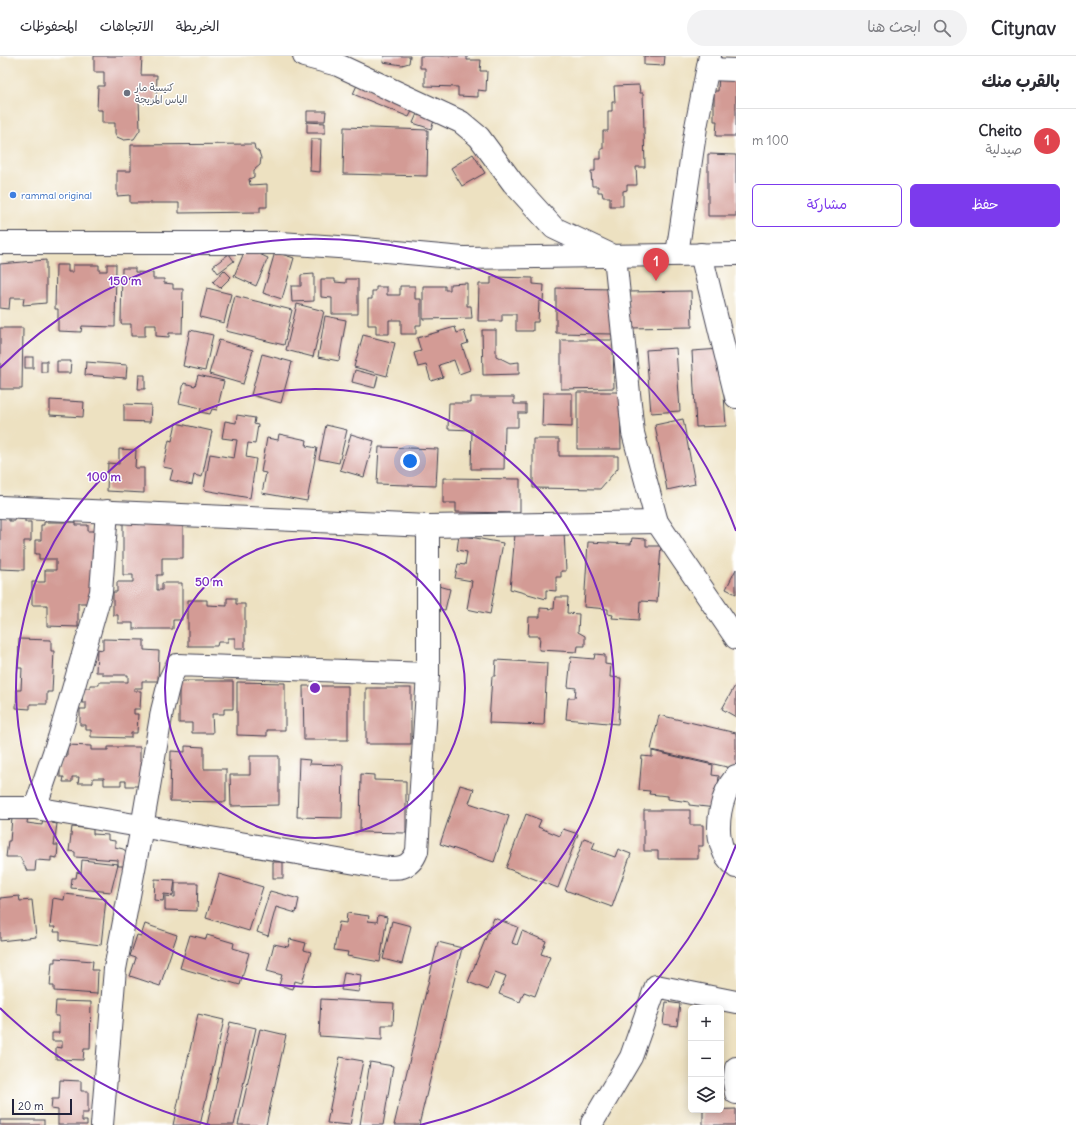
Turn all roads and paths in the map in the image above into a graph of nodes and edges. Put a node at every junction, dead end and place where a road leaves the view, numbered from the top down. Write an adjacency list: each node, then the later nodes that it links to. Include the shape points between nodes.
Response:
1 (304, 56): 2 (street)
2 (339, 61): 9 (street, via 461,122 479,137 513,182 554,228)
3 (709, 62): 4 (street); 6 (street, via 696,127)
4 (736, 70)
5 (0, 244): 9 (street, via 280,243 463,258)
6 (677, 254): 7 (street); 9 (street)
7 (701, 254): 8 (street); 10 (street)
8 (736, 254)
9 (614, 256): 13 (street, via 632,433)
10 (736, 397)
11 (0, 507): 12 (street)
12 (107, 511): 14 (street); 19 (street, via 101,592 59,738)
13 (658, 522): 14 (street); 15 (street)
14 (428, 526): 16 (street)
15 (736, 638)
16 (428, 674): 20 (street, via 177,665 170,679 162,711); 20 (street, via 417,852 408,865 395,868 379,867)
17 (736, 776): 21 (street, via 723,799 720,840 723,851)
18 (0, 808): 19 (street)
19 (35, 808): 20 (street)
20 (142, 827): 26 (street, via 115,969)
21 (736, 867)
22 (736, 1002): 25 (street, via 656,986 631,1057)
23 (736, 1068): 24 (street)
24 (736, 1093)
25 (592, 1123)
26 (102, 1125)

